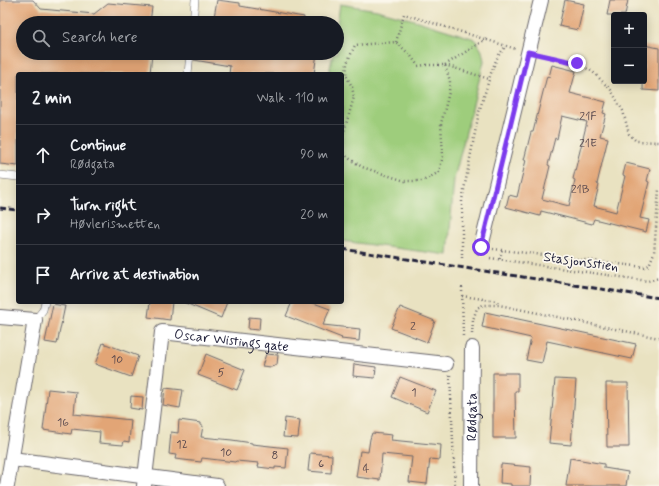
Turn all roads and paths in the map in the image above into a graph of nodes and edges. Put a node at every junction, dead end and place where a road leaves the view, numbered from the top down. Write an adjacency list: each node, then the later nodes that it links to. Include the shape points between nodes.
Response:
1 (195, 0): 3 (lane)
2 (541, 0): 7 (street)
3 (194, 16)
4 (486, 39): 5 (path, via 404,14); 6 (path); 9 (path)
5 (396, 42): 9 (path, via 418,66); 12 (path, via 355,45 347,63 346,75 354,97)
6 (506, 46): 7 (path); 11 (path, via 498,56)
7 (528, 52): 13 (path, via 577,63 593,72 612,90 623,110 629,134 636,141); 18 (street)
8 (189, 60): 10 (lane)
9 (445, 65): 11 (path); 14 (path, via 450,81 441,124 443,156 439,172 423,181 405,181 362,167 347,157)
10 (188, 72)
11 (489, 79): 20 (path, via 479,112 462,200)
12 (344, 131)
13 (659, 142)
14 (344, 152)
15 (0, 176): 16 (lane)
16 (16, 177)
17 (659, 189): 19 (path, via 654,253 648,265 644,267)
18 (481, 247): 19 (path)
19 (502, 250): 22 (path)
20 (462, 258)
21 (494, 259): 22 (path, Stasjonsstien)
22 (500, 259): 23 (path, Stasjonsstien, via 648,281)
23 (659, 278)
24 (462, 296): 26 (path, via 490,299 497,301)
25 (44, 304): 28 (lane)
26 (499, 305): 29 (path); 30 (path, via 483,305 477,308 472,320)
27 (0, 317): 28 (street)
28 (35, 320): 32 (street)
29 (659, 338)
30 (472, 348): 37 (street, Rødgata)
31 (446, 364): 33 (street, Oscar Wistings gate, via 162,332); 36 (path, via 450,374)
32 (12, 458): 33 (street); 34 (street)
33 (144, 482): 35 (street)
34 (7, 486)
35 (217, 486)
36 (455, 486)
37 (471, 486)

